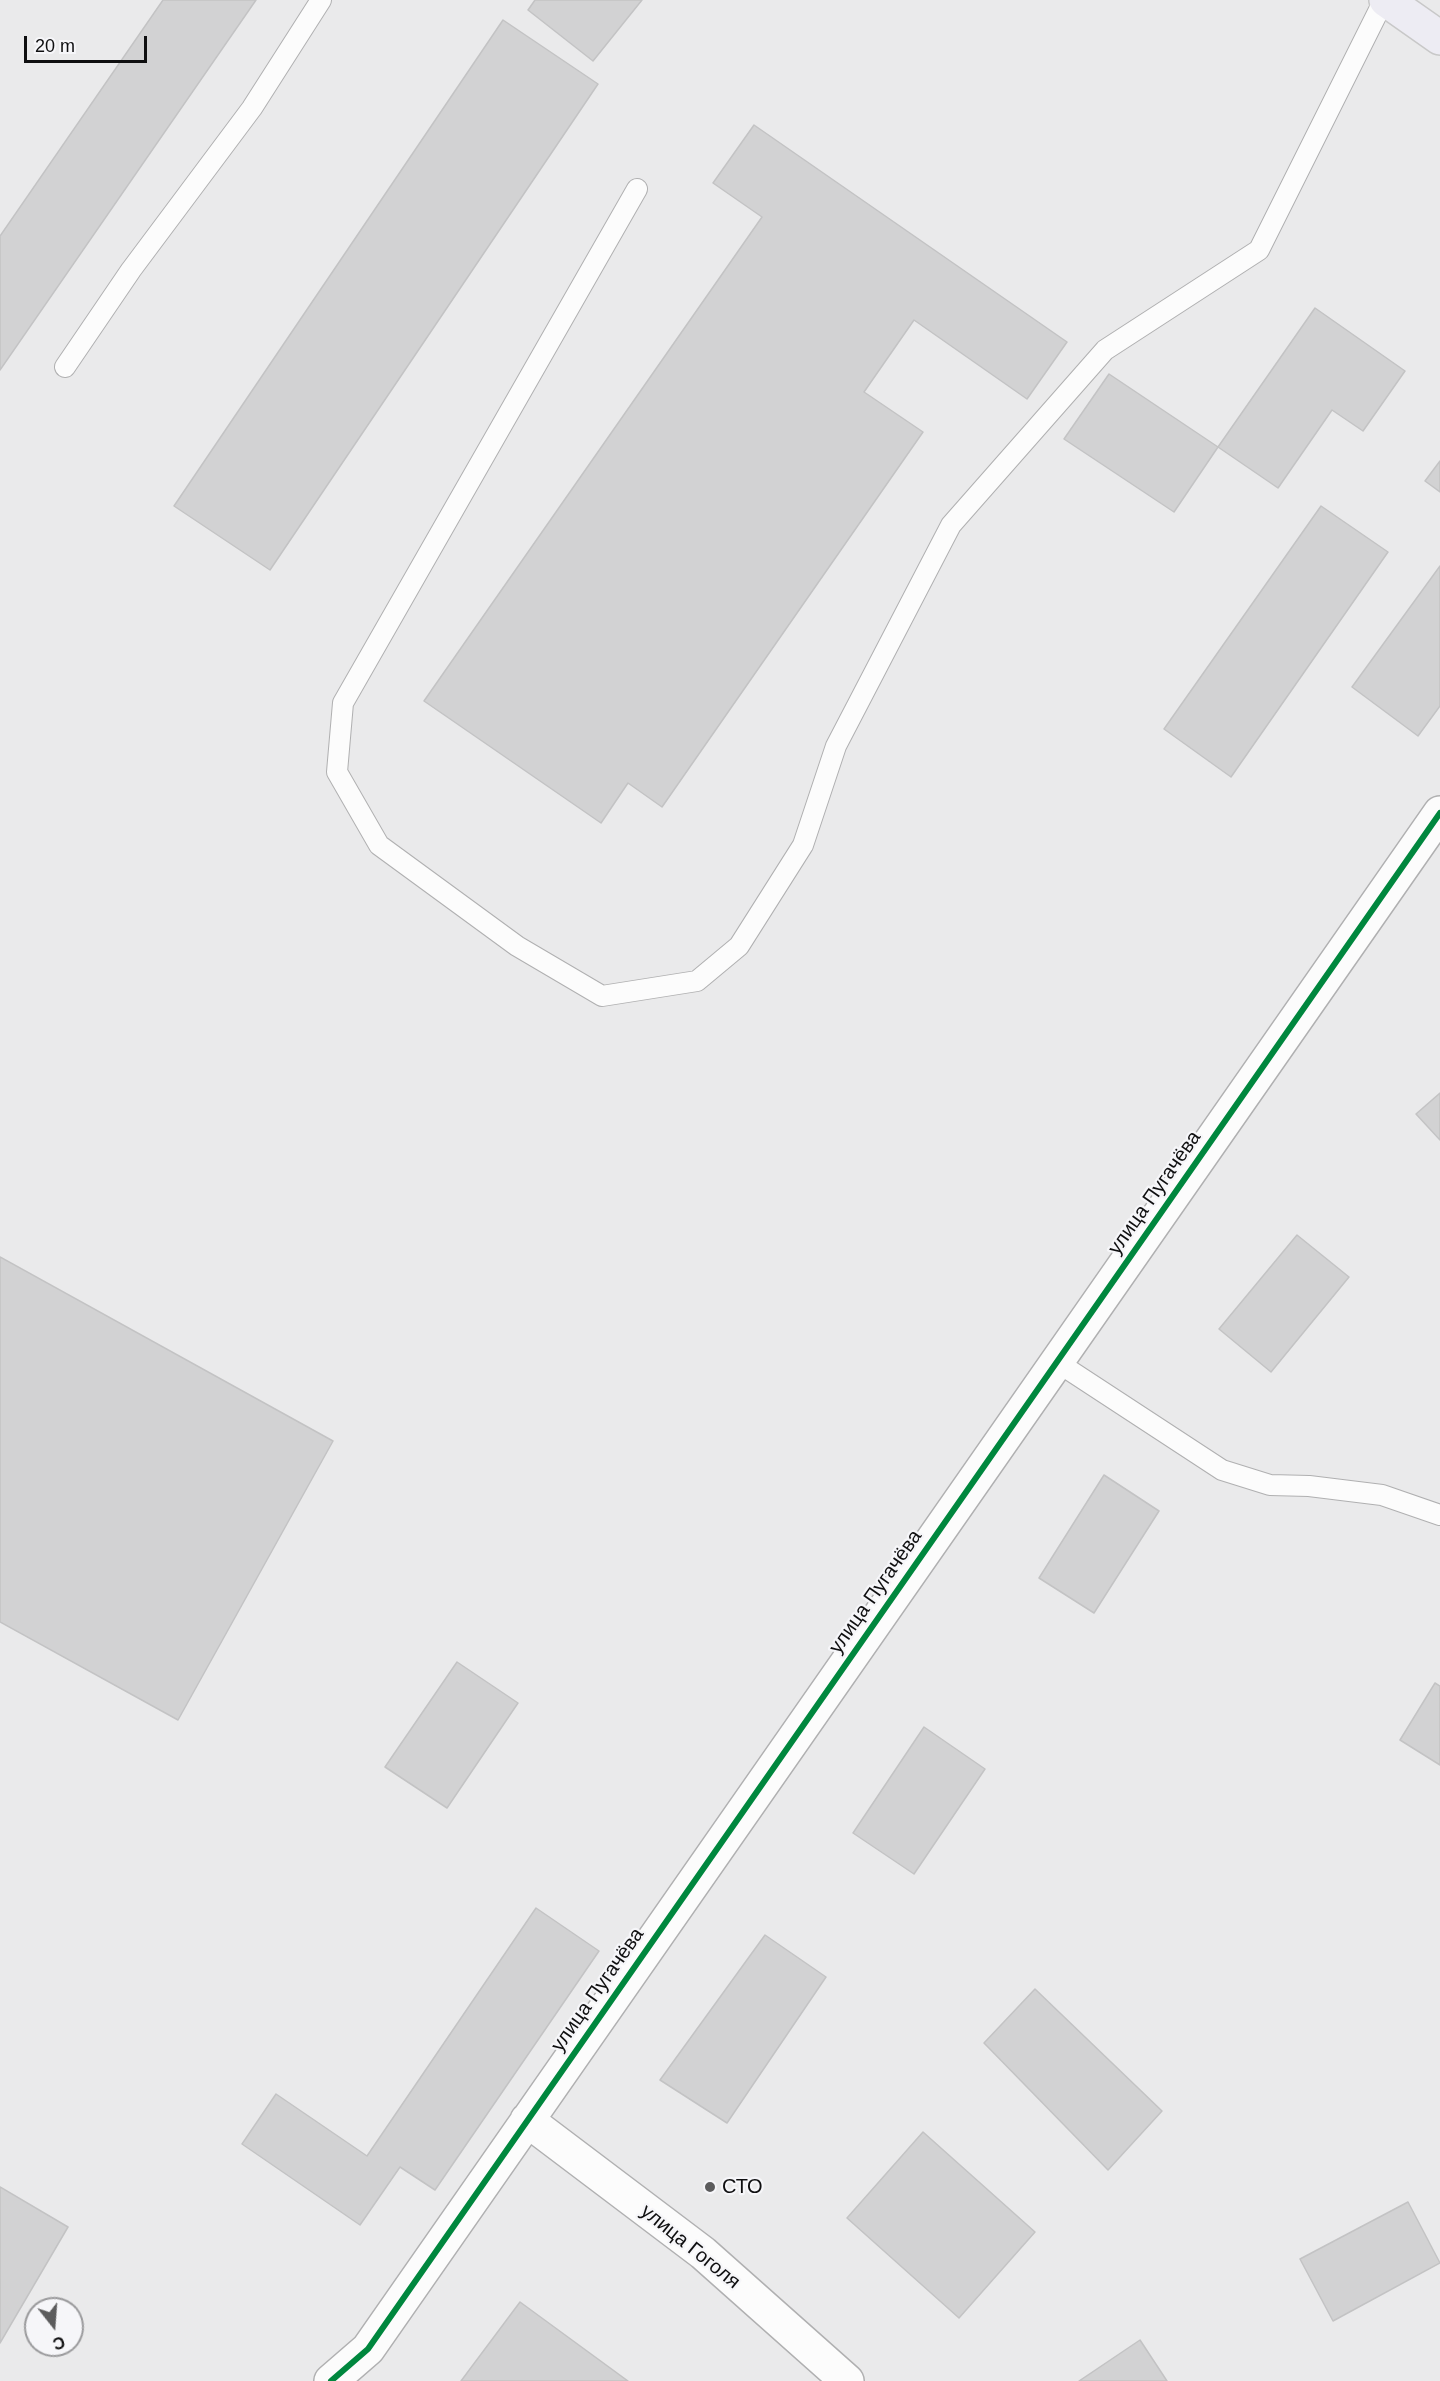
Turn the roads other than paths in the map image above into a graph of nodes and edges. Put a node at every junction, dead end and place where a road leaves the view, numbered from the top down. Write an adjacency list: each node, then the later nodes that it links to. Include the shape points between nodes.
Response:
1 (321, 0): 5 (lane, via 252,108 131,270)
2 (1385, 0): 3 (main road); 4 (lane, via 1259,250 1106,350 951,525 836,746 803,845 739,946 697,981 603,996 517,946 379,845 337,772 343,704)
3 (1440, 38)
4 (637, 189)
5 (65, 367)
6 (1440, 813): 7 (street, улица Пугачёва)
7 (1057, 1362): 8 (lane, via 1222,1470 1270,1485 1382,1495); 9 (street, улица Пугачёва)
8 (1440, 1515)
9 (527, 2120): 10 (street, улица Пугачёва, via 368,2349); 11 (street, улица Гоголя, via 703,2253)
10 (331, 2381)
11 (847, 2381)

